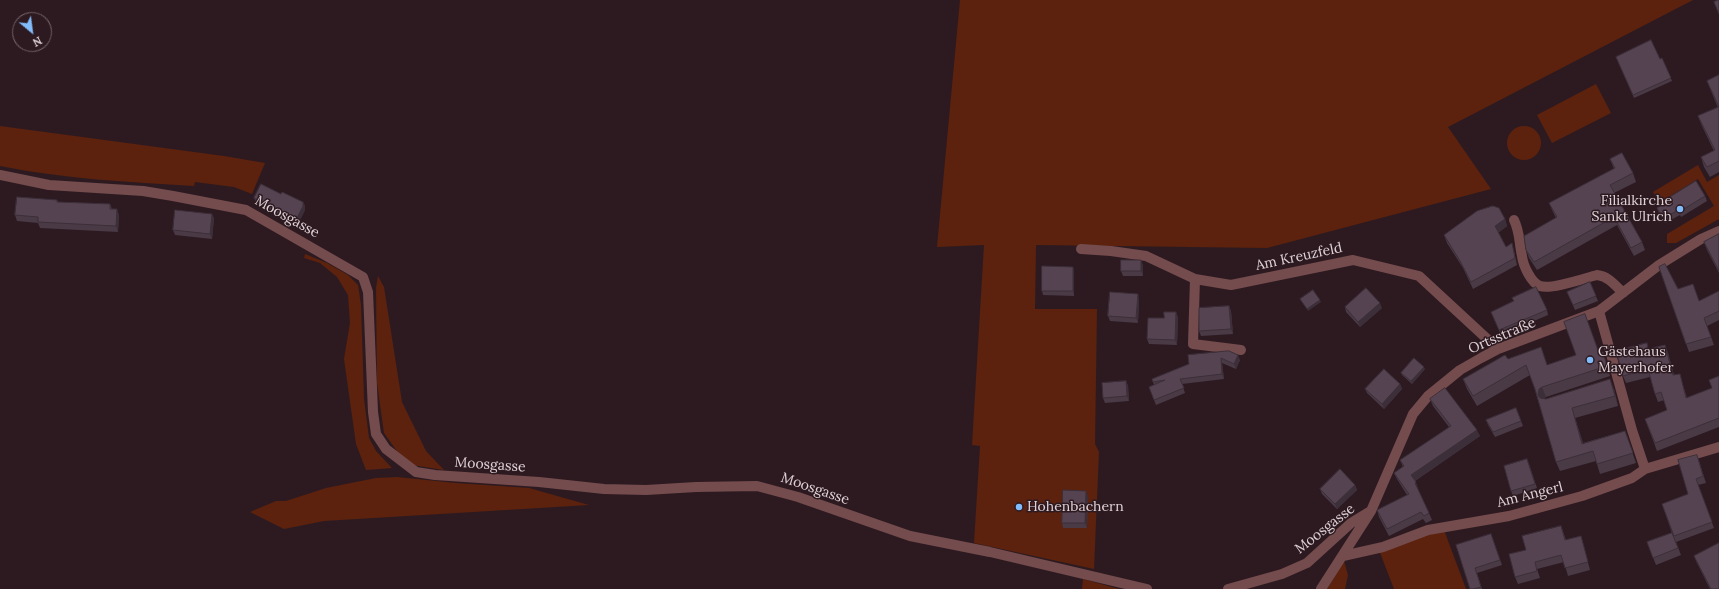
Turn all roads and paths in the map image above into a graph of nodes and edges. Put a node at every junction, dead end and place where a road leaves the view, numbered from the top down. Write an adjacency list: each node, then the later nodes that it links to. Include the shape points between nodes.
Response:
1 (0, 175): 14 (street, Moosgasse, via 49,185 143,191 246,210 363,277 368,292 376,434 386,448 416,472 604,489 757,486 798,497 910,536)
2 (1514, 220): 6 (street, via 1518,228 1522,260 1533,280 1540,286 1555,286 1597,275 1609,280)
3 (1719, 231): 6 (street, Ortsstraße, via 1659,265)
4 (1081, 249): 5 (street, Am Kreuzfeld, via 1146,256)
5 (1195, 279): 8 (street, Am Kreuzfeld, via 1231,285 1353,260 1419,276); 9 (street, via 1194,344)
6 (1623, 293): 7 (street, Ortsstraße)
7 (1599, 311): 8 (street, Ortsstraße); 11 (street, via 1615,382)
8 (1498, 349): 12 (street, Ortsstraße, via 1460,370 1418,406)
9 (1241, 350)
10 (1719, 447): 11 (street, Am Angerl)
11 (1645, 469): 13 (street, Am Angerl, via 1632,478 1582,496 1509,516 1428,530 1383,547)
12 (1371, 511): 13 (street, Ortsstraße); 15 (street, Moosgasse, via 1351,523 1307,563 1282,574)
13 (1343, 556): 16 (street, Ortsstraße)
14 (1147, 589)
15 (1228, 589)
16 (1321, 589)

